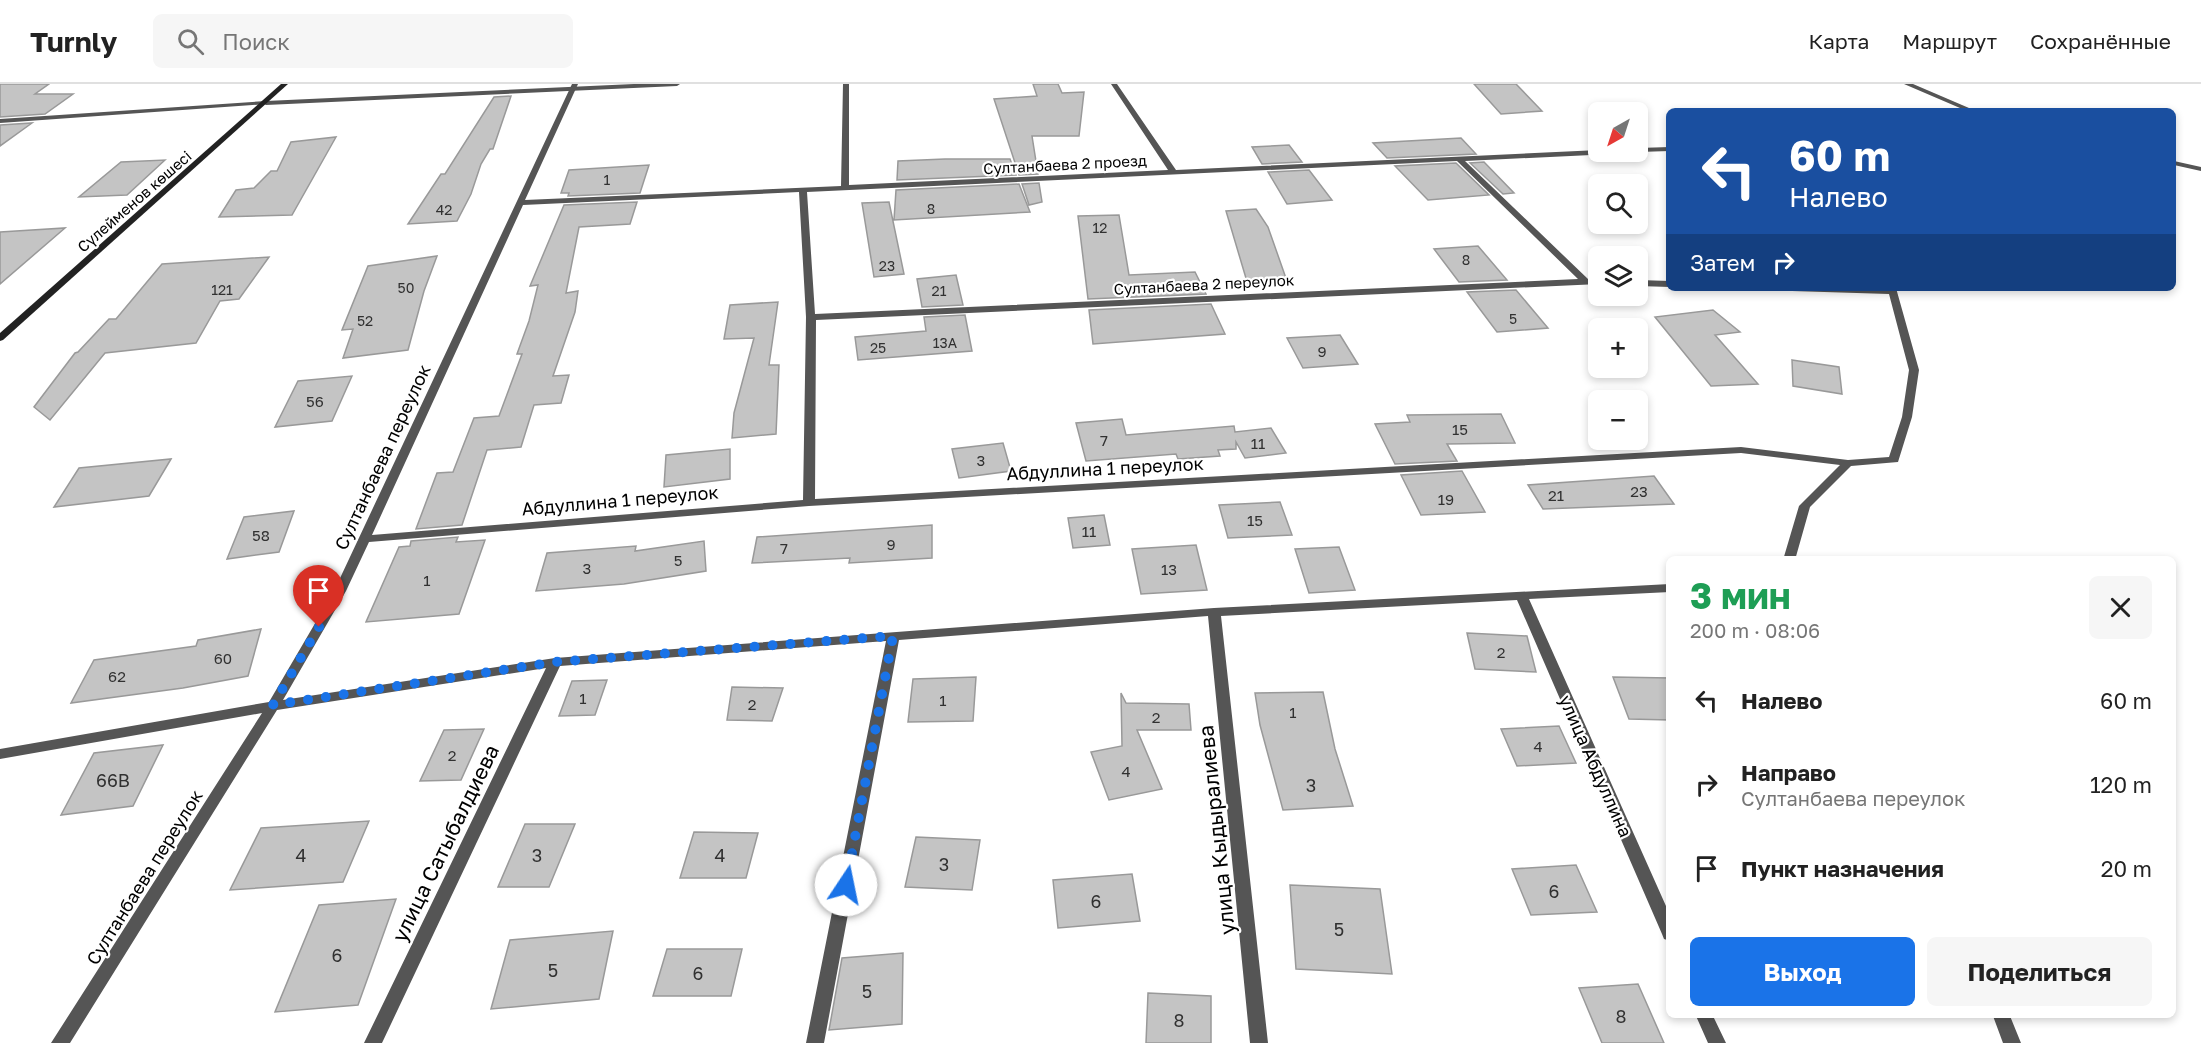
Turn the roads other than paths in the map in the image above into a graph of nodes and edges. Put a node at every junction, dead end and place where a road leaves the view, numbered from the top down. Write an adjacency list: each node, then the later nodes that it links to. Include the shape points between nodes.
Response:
1 (285, 84): 7 (main road, Сүлейменов көшесі)
2 (677, 84): 6 (street)
3 (846, 84): 17 (street)
4 (1114, 84): 16 (street)
5 (1907, 84): 8 (street)
6 (574, 86): 7 (street); 19 (street, Султанбаева переулок)
7 (266, 103): 9 (street); 26 (main road, Сүлейменов көшесі)
8 (1966, 108)
9 (0, 121)
10 (1666, 149): 11 (street)
11 (1648, 150)
12 (1588, 153): 13 (street, Султанбаева 2 проезд)
13 (1459, 159): 16 (street, Султанбаева 2 проезд); 20 (street)
14 (2176, 163): 15 (street)
15 (2201, 169)
16 (1173, 172): 17 (street, Султанбаева 2 проезд)
17 (845, 188): 18 (street, Султанбаева 2 проезд)
18 (803, 190): 19 (street, Султанбаева 2 проезд); 25 (street)
19 (520, 203): 29 (street, Султанбаева переулок)
20 (1585, 281): 21 (street, Султанбаева 2 переулок); 25 (street, Султанбаева 2 переулок)
21 (1588, 281)
22 (1648, 283): 23 (street)
23 (1666, 284)
24 (1892, 291): 27 (street, Абдуллина 1 переулок, via 1914,370 1907,417 1894,460)
25 (811, 317): 28 (street)
26 (0, 338)
27 (1848, 464): 28 (street, Абдуллина 1 переулок, via 1741,450); 30 (street, via 1805,506)
28 (809, 503): 29 (street, Абдуллина 1 переулок)
29 (364, 539): 36 (street, Султанбаева переулок, via 340,591)
30 (1790, 556)
31 (1666, 588): 32 (street)
32 (1522, 597): 33 (street); 38 (street, улица Абдуллина)
33 (1214, 612): 34 (street); 44 (street, улица Кыдыралиева)
34 (893, 636): 35 (street); 43 (street)
35 (555, 662): 36 (street); 42 (street, улица Сатыбалдиева)
36 (273, 705): 37 (street); 41 (street, Султанбаева переулок)
37 (0, 754)
38 (1666, 925)
39 (1706, 1018): 45 (street)
40 (2003, 1018): 46 (street)
41 (60, 1043)
42 (373, 1043)
43 (815, 1043)
44 (1259, 1043)
45 (1718, 1043)
46 (2012, 1043)

